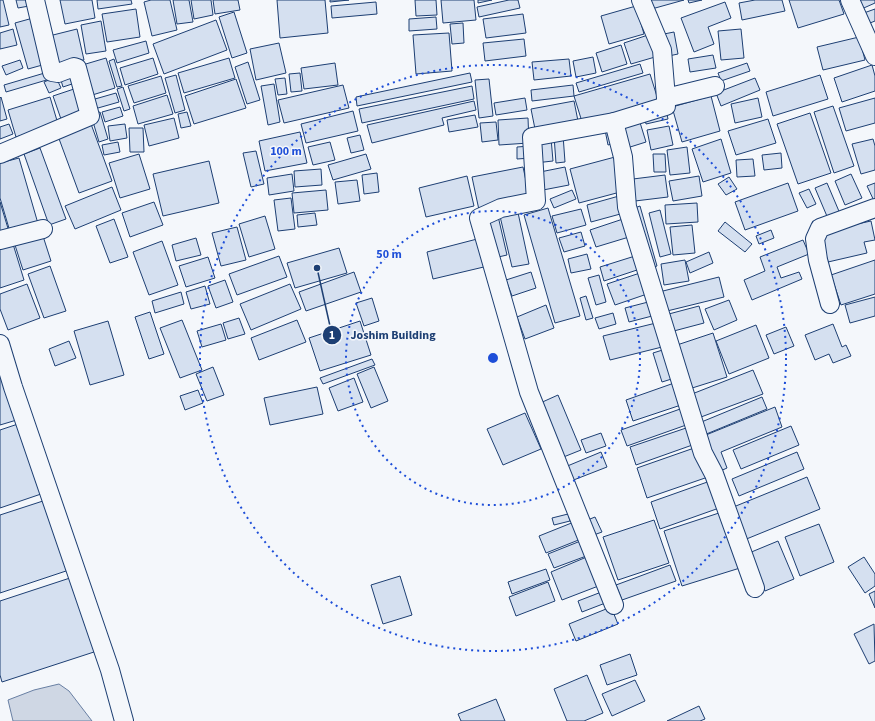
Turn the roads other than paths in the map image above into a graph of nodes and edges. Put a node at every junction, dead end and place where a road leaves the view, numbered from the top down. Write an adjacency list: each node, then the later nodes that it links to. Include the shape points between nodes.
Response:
1 (35, 0): 8 (street, via 52,72 58,74 77,68 90,116)
2 (641, 0): 6 (street, via 662,50)
3 (850, 0): 4 (street)
4 (875, 56)
5 (715, 86): 6 (street)
6 (666, 98): 7 (street, via 666,106)
7 (614, 122): 14 (street, via 623,157 627,207 703,453 714,474); 15 (street, via 532,137 536,201 500,208 479,218 530,392)
8 (0, 154)
9 (875, 208): 12 (street, via 820,228 815,239)
10 (43, 229): 11 (street)
11 (0, 240)
12 (830, 304)
13 (0, 344): 16 (street, via 12,387 110,670)
14 (755, 588)
15 (614, 605)
16 (124, 721)

